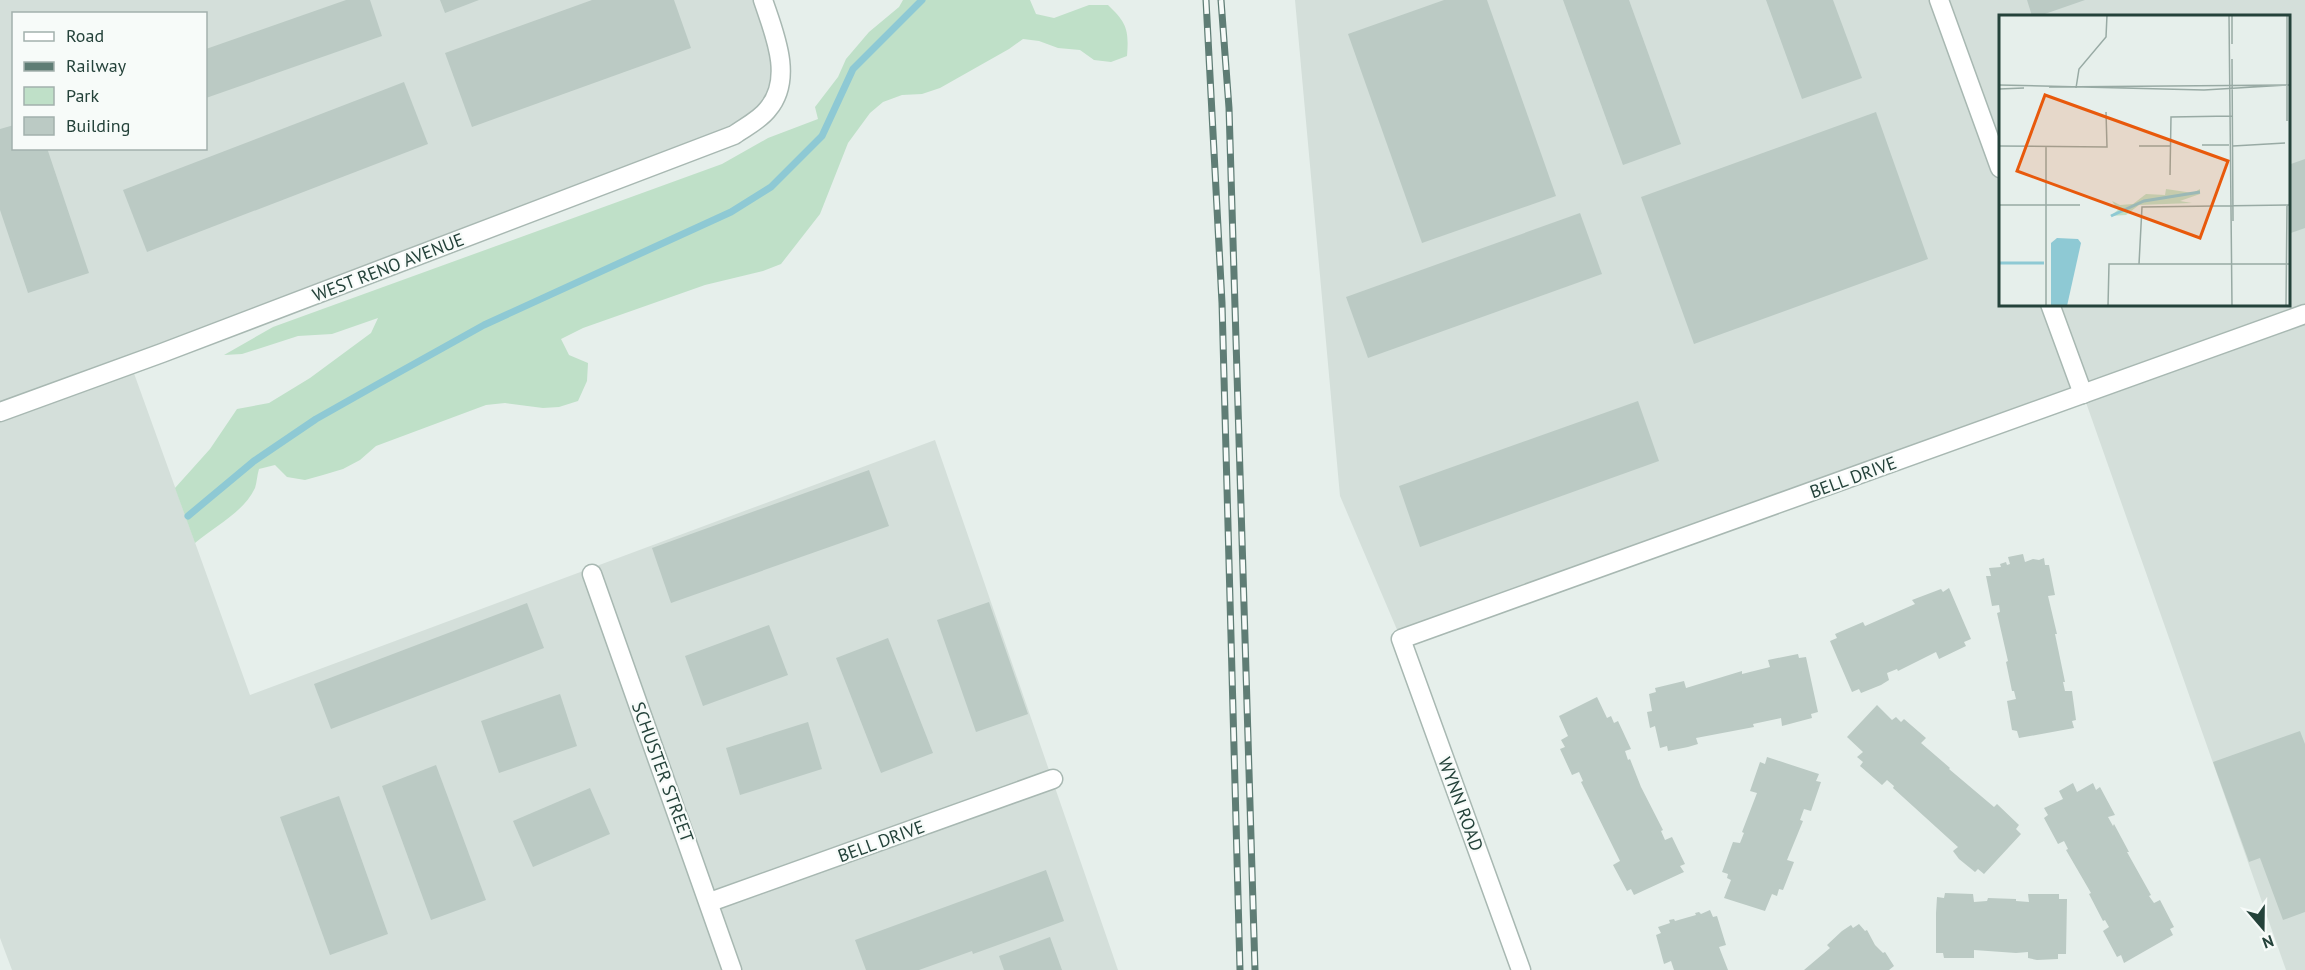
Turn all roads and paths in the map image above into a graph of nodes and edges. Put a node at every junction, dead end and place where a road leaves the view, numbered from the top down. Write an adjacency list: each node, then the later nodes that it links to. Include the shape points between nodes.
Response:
1 (763, 0): 7 (street, WEST RENO AVENUE, via 782,70 778,89 768,109 734,135)
2 (1939, 0): 3 (street)
3 (1999, 163)
4 (2051, 306): 6 (street)
5 (2305, 314): 6 (street, BELL DRIVE)
6 (2083, 394): 9 (street, BELL DRIVE)
7 (0, 412)
8 (592, 574): 11 (street, SCHUSTER STREET)
9 (1401, 639): 13 (street, WYNN ROAD)
10 (1053, 779): 11 (street, BELL DRIVE)
11 (710, 902): 12 (street, SCHUSTER STREET)
12 (732, 970)
13 (1521, 970)

